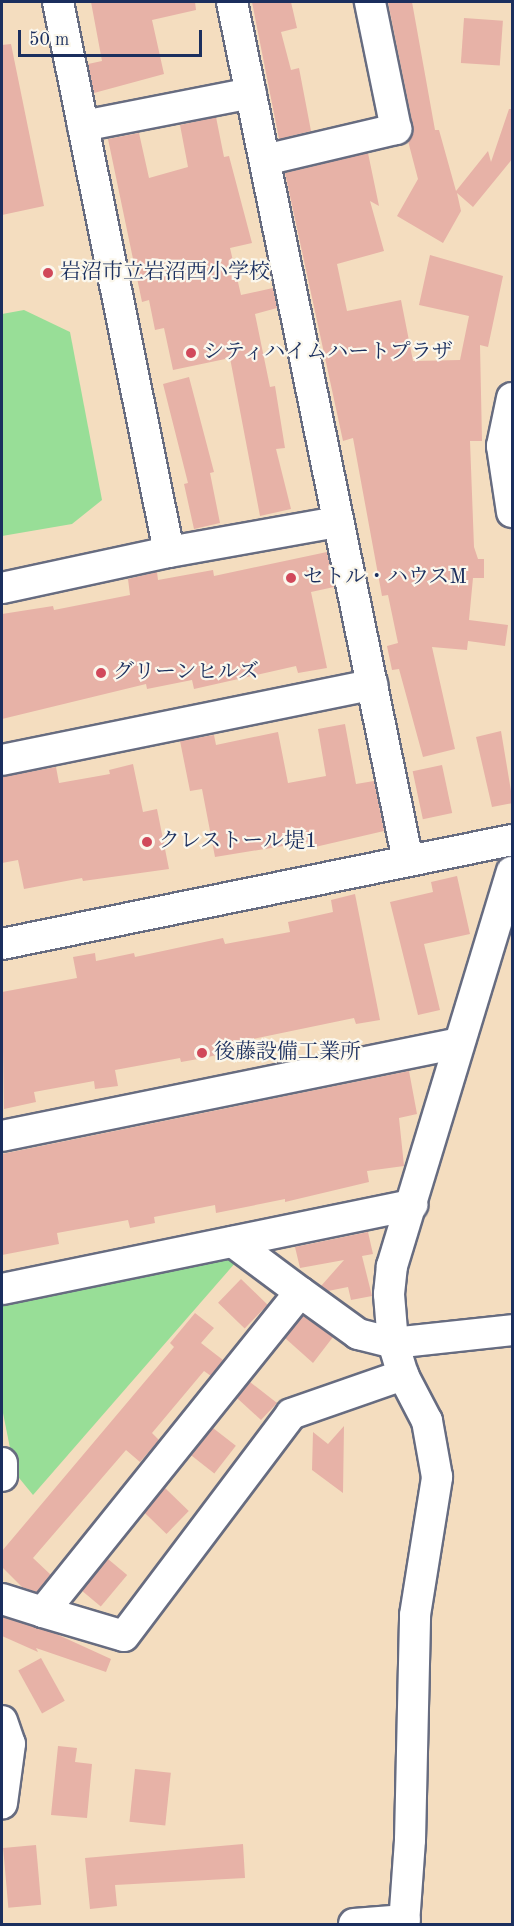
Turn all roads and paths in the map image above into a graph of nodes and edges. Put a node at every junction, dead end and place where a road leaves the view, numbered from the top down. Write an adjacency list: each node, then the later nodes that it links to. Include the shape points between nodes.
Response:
1 (58, 2): 5 (street)
2 (232, 2): 4 (street)
3 (370, 2): 6 (street, via 396,129)
4 (251, 93): 5 (street); 6 (street)
5 (83, 126): 10 (street)
6 (265, 160): 9 (street)
7 (513, 398): 8 (street, via 502,446)
8 (513, 512)
9 (338, 522): 10 (street); 12 (street)
10 (169, 552): 11 (street)
11 (2, 588)
12 (372, 685): 13 (street); 15 (street)
13 (2, 760)
14 (513, 840): 15 (street)
15 (408, 861): 17 (street)
16 (513, 872): 18 (street)
17 (2, 944)
18 (459, 1043): 19 (street); 20 (street)
19 (2, 1136)
20 (412, 1205): 21 (street); 25 (street, via 392,1266 389,1294)
21 (233, 1242): 22 (street); 23 (street)
22 (2, 1289)
23 (300, 1292): 25 (street, via 358,1334); 28 (street)
24 (513, 1330): 25 (street)
25 (393, 1343): 26 (street)
26 (403, 1375): 28 (street, via 291,1414 124,1636); 31 (street, via 427,1420 437,1477 414,1615)
27 (2, 1599): 28 (street)
28 (43, 1612)
29 (2, 1721): 30 (street, via 10,1744)
30 (2, 1803)
31 (404, 1922): 32 (street)
32 (354, 1924)

